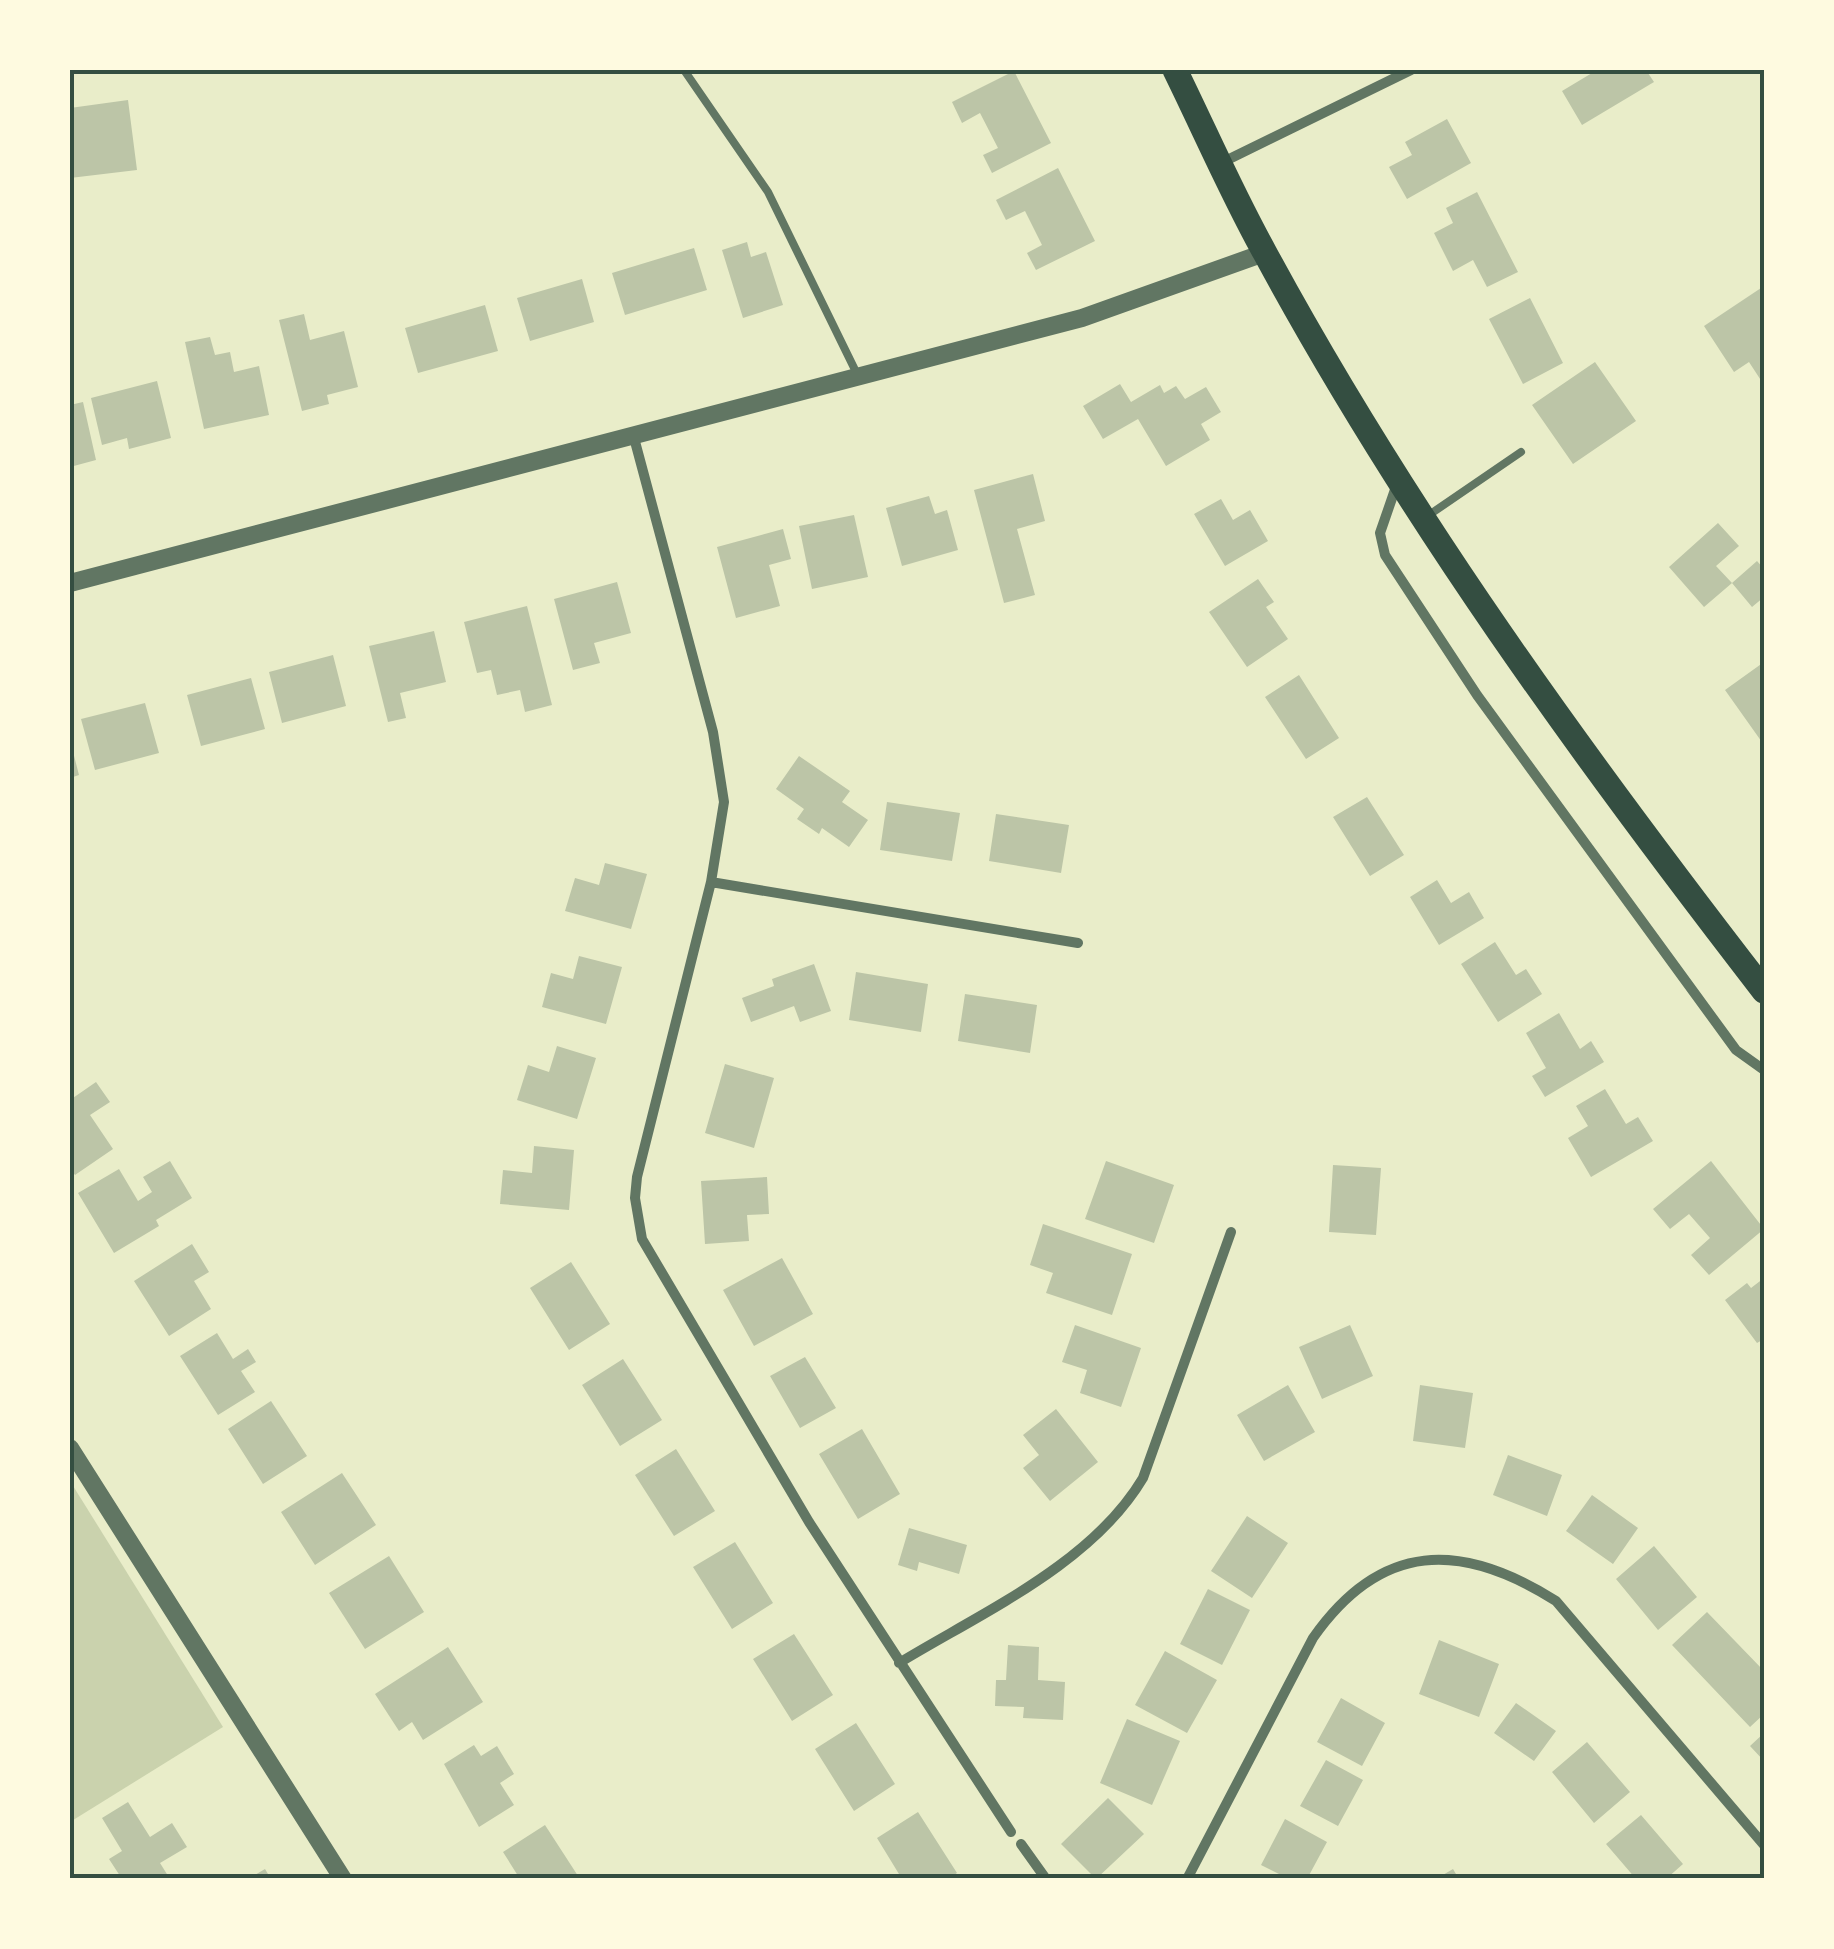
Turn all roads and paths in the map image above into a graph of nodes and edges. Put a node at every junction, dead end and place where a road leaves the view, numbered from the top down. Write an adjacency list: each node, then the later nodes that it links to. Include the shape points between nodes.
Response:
1 (684, 70): 6 (lane, via 768,192)
2 (1175, 70): 4 (main road)
3 (1412, 70): 4 (street)
4 (1220, 163): 5 (main road)
5 (1264, 253): 6 (street, via 1082,318); 9 (main road)
6 (858, 376): 7 (street)
7 (634, 434): 11 (street); 12 (street, via 722,772 724,814)
8 (1521, 452): 10 (lane)
9 (1398, 480): 10 (main road); 15 (street, via 1380,533 1385,555 1477,694 1736,1050)
10 (1426, 517): 14 (main road, via 1556,713)
11 (70, 583)
12 (711, 882): 13 (street); 18 (street, via 637,1177 642,1239)
13 (1078, 943)
14 (1764, 991)
15 (1764, 1070)
16 (1231, 1232): 18 (street, via 1131,1497 1043,1574)
17 (70, 1448): 22 (street)
18 (899, 1663): 19 (street)
19 (1011, 1832)
20 (1020, 1844): 23 (street)
21 (1764, 1844): 24 (street, via 1556,1601 1520,1578 1470,1561 1433,1559 1368,1578 1336,1604)
22 (342, 1879)
23 (1046, 1879)
24 (1187, 1879)

